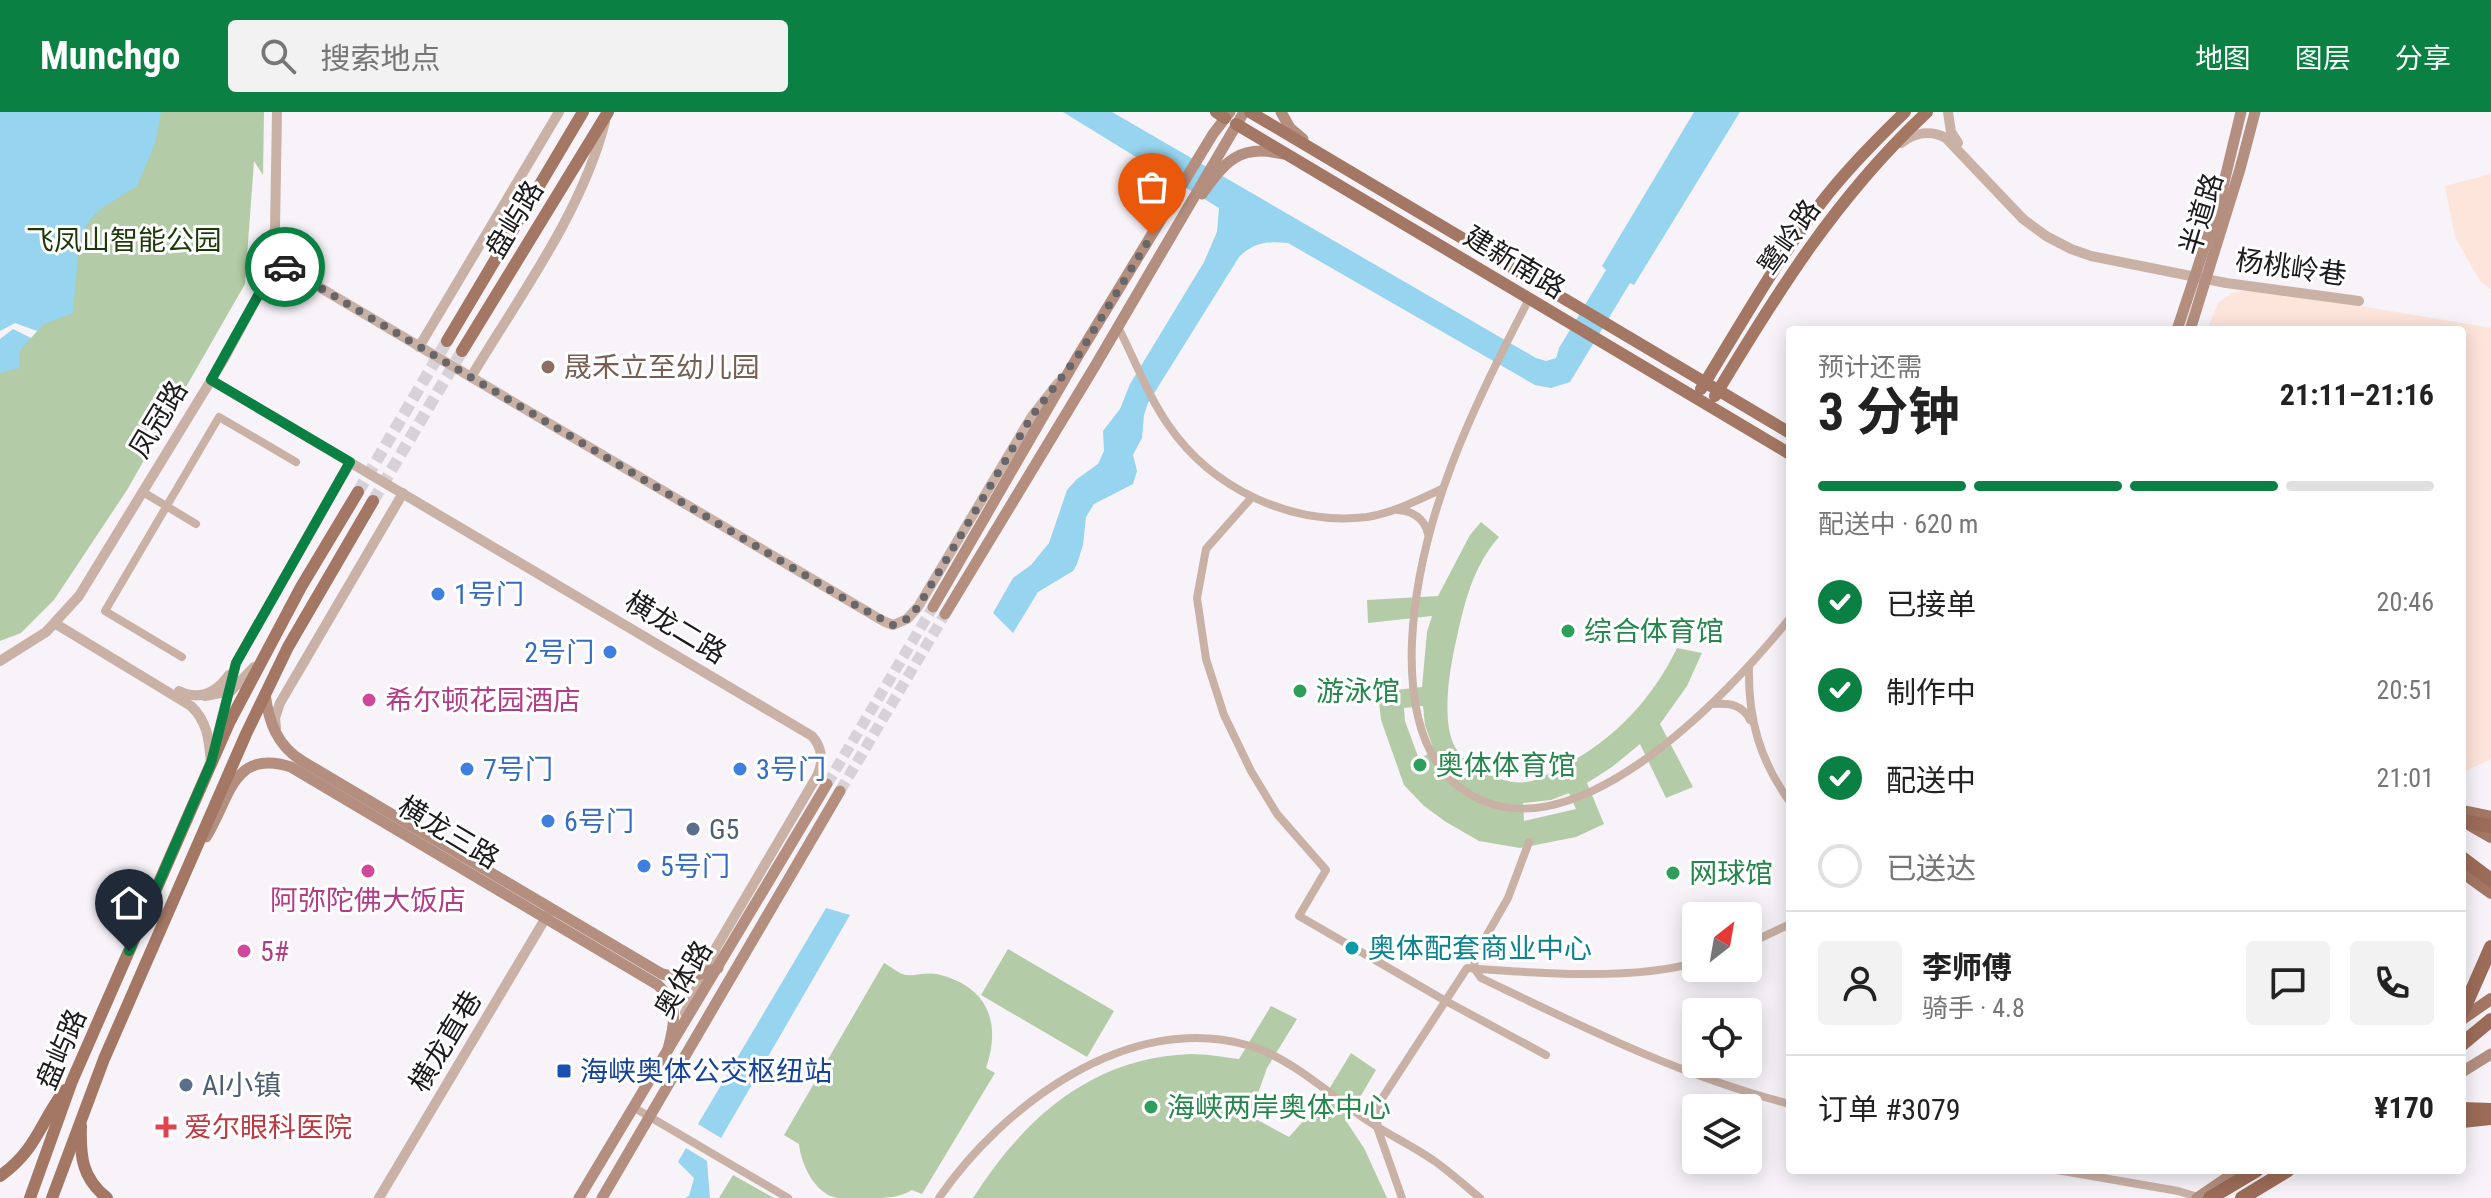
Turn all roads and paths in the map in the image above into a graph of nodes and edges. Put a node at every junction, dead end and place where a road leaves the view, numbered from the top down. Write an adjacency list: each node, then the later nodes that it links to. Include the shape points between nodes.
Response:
1 (277, 112): 21 (street, 凤冠路)
2 (559, 112): 29 (street)
3 (583, 112): 28 (main road, 盘屿路)
4 (1244, 112): 14 (main road)
5 (1250, 112): 18 (main road, 建新南路)
6 (1281, 112): 18 (main road, via 1296,134)
7 (1889, 112): 15 (main road)
8 (1905, 112): 15 (main road, 鹭岭路)
9 (1927, 112): 19 (main road, 鹭岭路)
10 (1948, 112): 17 (street, via 1951,132)
11 (2241, 112): 22 (main road, 半道路)
12 (2255, 112): 22 (main road, 半道路)
13 (608, 113): 30 (main road, 盘屿路); 32 (street, via 579,196)
14 (1227, 116): 16 (main road, 建新南路); 20 (main road); 31 (main road)
15 (1878, 138): 34 (main road, 鹭岭路, via 1801,230)
16 (1291, 157): 20 (main road, via 1268,151 1232,159 1217,172); 23 (main road, 建新南路)
17 (1968, 158): 19 (street, via 1941,135 1921,133); 22 (street, 杨桃岭巷, via 2023,219 2058,242 2091,256)
18 (1335, 163): 34 (main road, 建新南路)
19 (1866, 174): 35 (main road, 鹭岭路, via 1813,241)
20 (1170, 240): 27 (main road)
21 (270, 258): 29 (street); 33 (street, 凤冠路, via 260,292)
22 (2201, 277): 24 (street, 杨桃岭巷); 25 (main road, 半道路); 26 (main road, 半道路)
23 (1529, 299): 36 (main road, 建新南路); 42 (street)
24 (2359, 301)
25 (2179, 326)
26 (2191, 326)
27 (1118, 327): 46 (street, via 1178,438 1203,465); 53 (main road)
28 (447, 341)
29 (419, 347): 32 (street)
30 (462, 351)
31 (1078, 356): 32 (street, via 1032,416 918,607 893,625); 52 (main road)
32 (471, 377)
33 (211, 380): 41 (street, 横龙二路); 43 (street, 凤冠路)
34 (1705, 382): 35 (main road, 建新南路); 36 (main road, 鹭岭路)
35 (1719, 391): 37 (main road, 鹭岭路); 38 (main road, 建新南路)
36 (1696, 398): 37 (main road, 建新南路)
37 (1710, 406): 39 (main road, 建新南路)
38 (1786, 431)
39 (1786, 452)
40 (296, 462): 48 (street, via 219,417)
41 (350, 462): 45 (street, 横龙二路); 59 (street)
42 (1442, 489): 49 (street); 51 (street)
43 (143, 492): 48 (street); 54 (street, 凤冠路)
44 (358, 492): 56 (main road, 盘屿路)
45 (403, 493): 66 (street, via 280,703 275,718); 90 (street, 横龙二路, via 816,741 821,759 817,776)
46 (1252, 497): 49 (street, via 1321,516 1366,517); 92 (street, via 1206,549 1197,598 1206,659 1224,715 1277,814 1326,870 1299,916)
47 (373, 501): 62 (main road, 盘屿路)
48 (167, 506): 50 (street); 57 (street, via 105,611)
49 (1393, 510): 51 (street, via 1415,515)
50 (196, 524)
51 (1428, 537): 64 (street, via 1412,643 1417,713 1432,756 1471,795 1498,806 1527,808 1583,794 1669,744)
52 (933, 607)
53 (945, 614)
54 (58, 622): 58 (street, 凤冠路); 63 (street, via 182,693); 67 (street, via 191,706 207,730)
55 (1786, 623): 60 (street)
56 (267, 650): 61 (street, via 241,684); 67 (main road, 盘屿路)
57 (182, 657)
58 (0, 661)
59 (236, 663): 61 (street); 63 (street, via 223,683)
60 (1749, 667): 64 (street); 65 (street)
61 (227, 693): 63 (street); 67 (street)
62 (265, 694): 66 (main road); 79 (main road, 盘屿路)
63 (201, 696)
64 (1713, 704): 65 (street, via 1735,705)
65 (1753, 724): 70 (street, via 1767,767)
66 (280, 741): 83 (main road, 横龙三路, via 302,761)
67 (211, 763): 103 (main road, 盘屿路)
68 (827, 784): 88 (main road, 奥体路)
69 (840, 791): 109 (main road, 奥体路)
70 (1786, 796)
71 (2466, 812): 72 (main road)
72 (2491, 817)
73 (2466, 821): 75 (highway)
74 (2466, 822): 76 (main road)
75 (2491, 826)
76 (2491, 837)
77 (1529, 842): 89 (street)
78 (2466, 863): 81 (highway)
79 (188, 864): 83 (main road, 横龙三路, via 239,774 275,762); 108 (main road, 盘屿路)
80 (2466, 875): 82 (main road)
81 (2491, 880)
82 (2491, 893)
83 (548, 913): 90 (main road, 横龙三路, via 662,974 686,979); 99 (main road, 横龙三路, via 667,994 675,1018); 122 (street, 横龙直巷)
84 (1786, 926): 85 (street)
85 (1762, 937)
86 (2491, 947): 93 (highway)
87 (1682, 966): 89 (street, via 1618,972)
88 (718, 968): 90 (main road, 横龙三路); 99 (main road, 奥体路)
89 (1474, 968): 92 (street, via 1462,973); 104 (street, via 1481,978 1629,1049 1732,1089)
90 (703, 974): 99 (street, 横龙二路)
91 (2491, 999): 95 (main road)
92 (1444, 1000): 101 (street); 112 (street, via 1379,1103)
93 (2466, 1004)
94 (2491, 1006): 96 (main road)
95 (2466, 1018)
96 (2466, 1019)
97 (2491, 1020): 98 (highway)
98 (2466, 1041)
99 (668, 1049): 105 (main road, 奥体路)
100 (2491, 1054): 102 (main road)
101 (1546, 1055)
102 (2466, 1070)
103 (72, 1081): 118 (main road, via 30,1150); 119 (main road, 盘屿路)
104 (1786, 1103)
105 (633, 1107): 109 (street); 123 (main road, 奥体路)
106 (2466, 1109): 107 (highway)
107 (2491, 1110)
108 (81, 1116): 120 (main road, 盘屿路); 121 (main road, via 82,1165)
109 (650, 1117): 124 (main road, 奥体路); 125 (street)
110 (2491, 1118): 111 (highway)
111 (2466, 1121)
112 (1377, 1127): 126 (street, via 1256,1048 1220,1040 1156,1042 1084,1068 1031,1101 972,1155); 127 (street); 128 (street, via 1432,1159)
113 (2078, 1174): 129 (street)
114 (2233, 1174): 129 (main road)
115 (2249, 1174): 129 (highway)
116 (2281, 1174): 130 (highway)
117 (2292, 1174): 131 (main road)
118 (0, 1176)
119 (30, 1198)
120 (52, 1198)
121 (107, 1198)
122 (379, 1198)
123 (579, 1198)
124 (602, 1198)
125 (788, 1198)
126 (939, 1198)
127 (1402, 1198)
128 (1480, 1198)
129 (2202, 1198)
130 (2242, 1198)
131 (2252, 1198)

